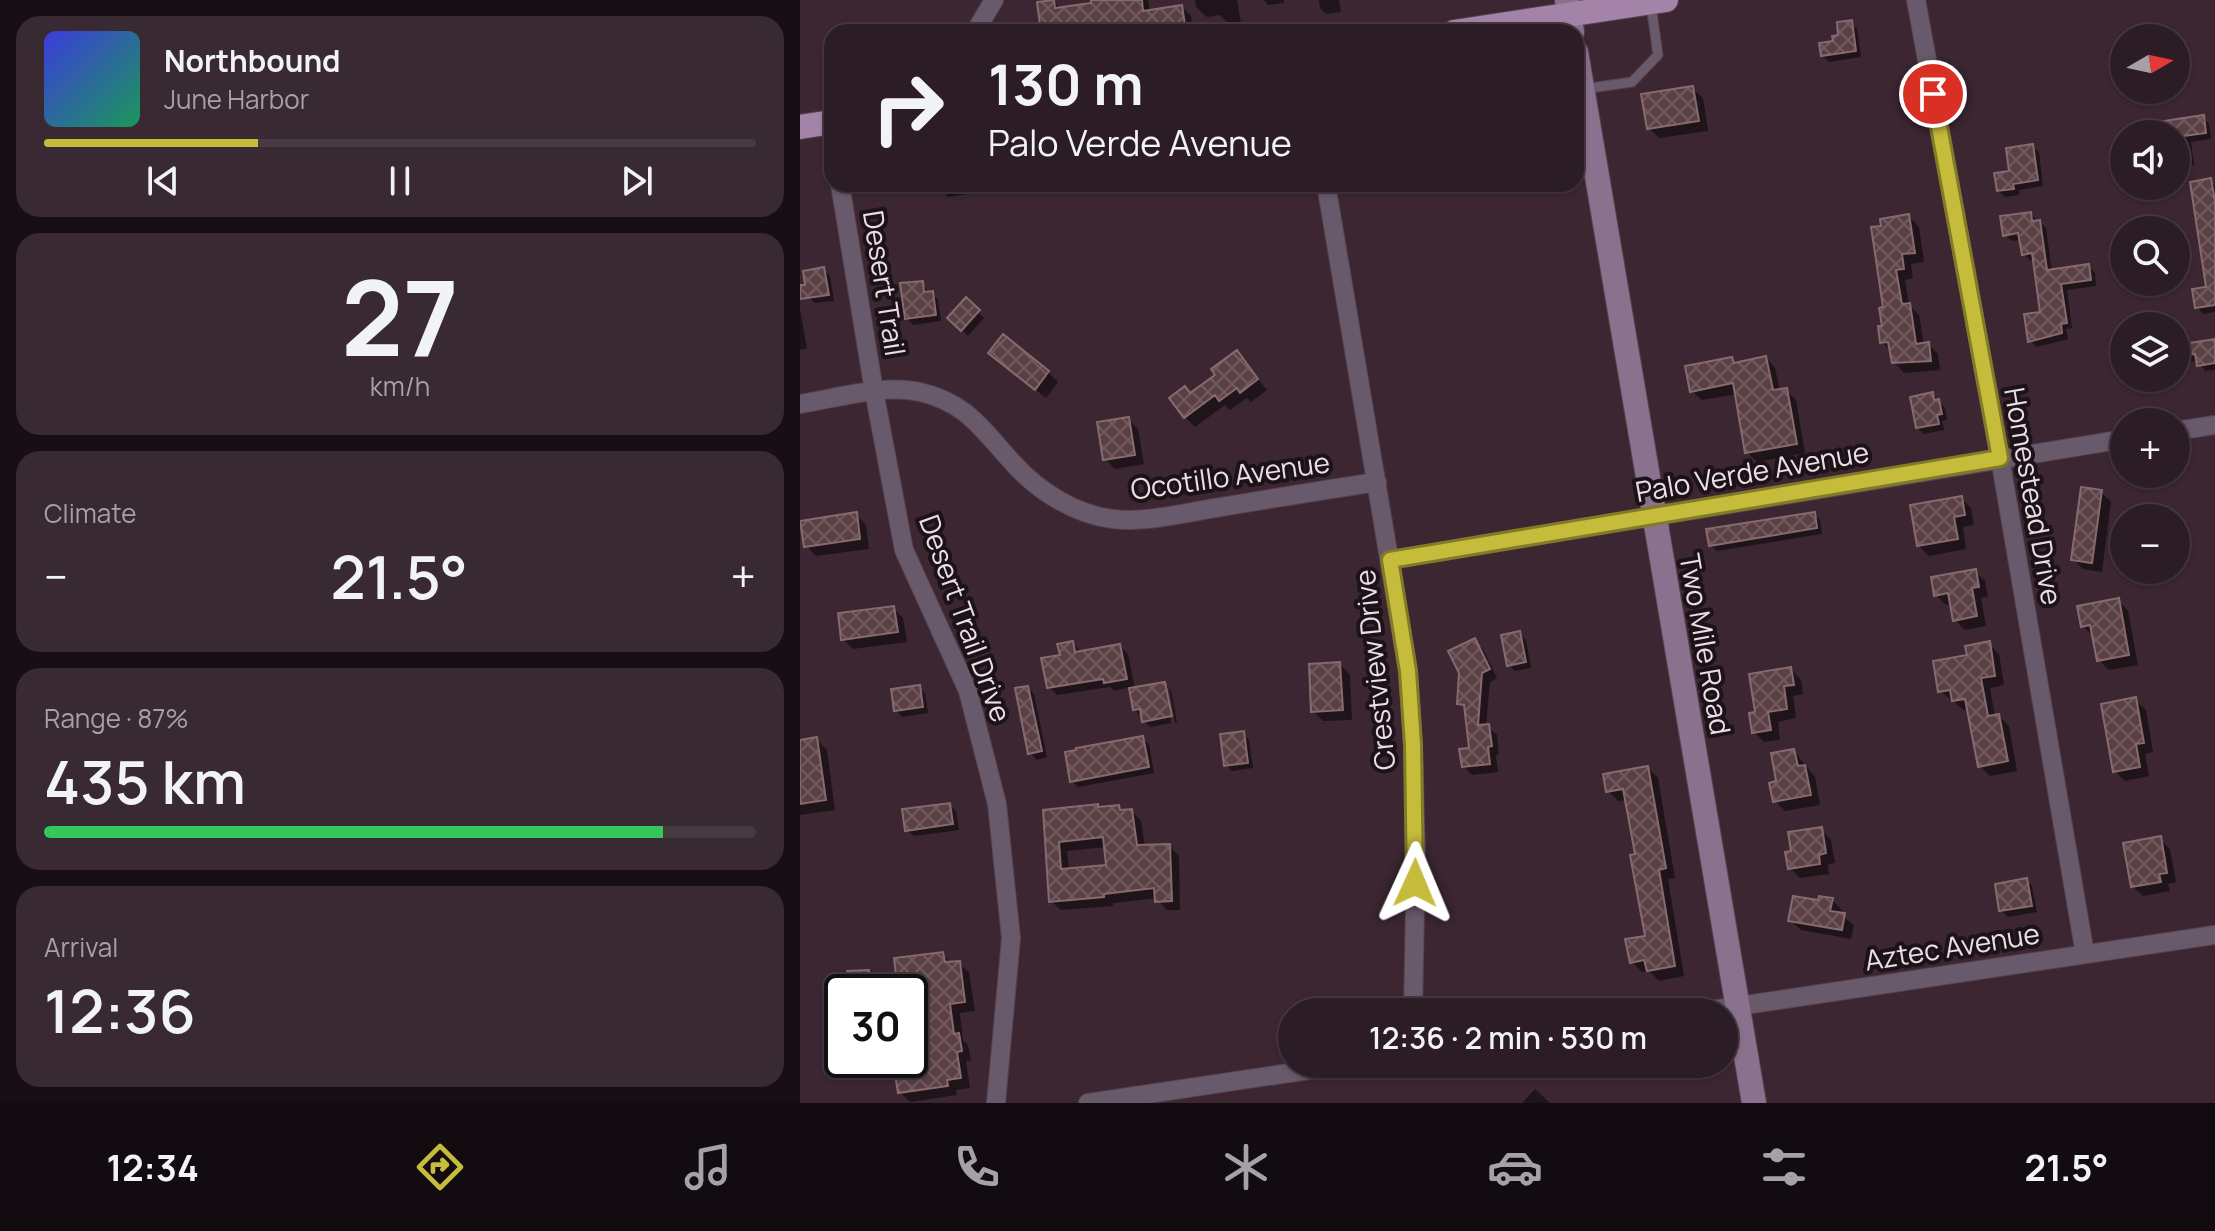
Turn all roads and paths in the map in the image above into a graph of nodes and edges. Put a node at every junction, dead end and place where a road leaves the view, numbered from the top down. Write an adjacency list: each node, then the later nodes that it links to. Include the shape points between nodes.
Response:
1 (994, 0): 5 (street)
2 (1916, 0): 18 (street, Homestead Drive)
3 (1659, 1): 4 (main road); 7 (lane, via 1658,55 1632,82)
4 (1569, 15): 6 (main road)
5 (980, 24)
6 (1508, 24)
7 (1584, 89)
8 (1584, 95): 20 (street, Two Mile Road)
9 (800, 127): 10 (main road)
10 (824, 127)
11 (841, 192): 13 (street, Desert Trail)
12 (1327, 192): 19 (street, Crestview Drive)
13 (874, 391): 14 (street, Ocotillo Avenue); 19 (street, Ocotillo Avenue, via 919,392 949,403 974,417 1016,467 1048,494 1112,519 1163,516); 29 (street, Desert Trail Drive, via 904,550 968,691 997,804 1011,938)
14 (800, 404)
15 (2215, 425): 16 (street)
16 (2190, 429)
17 (2110, 441): 18 (street, Palo Verde Avenue)
18 (2000, 458): 20 (street, Palo Verde Avenue); 23 (street, Homestead Drive)
19 (1377, 482): 21 (street, Crestview Drive)
20 (1653, 516): 21 (street, Palo Verde Avenue); 25 (street, Two Mile Road)
21 (1390, 560): 24 (street, Crestview Drive, via 1408,671 1413,745)
22 (2215, 935): 23 (street, Aztec Avenue)
23 (2085, 954): 26 (street, Aztec Avenue)
24 (1413, 998)
25 (1736, 998)
26 (1738, 1006)
27 (1738, 1012): 31 (street, Two Mile Road)
28 (1278, 1075): 30 (street)
29 (996, 1103)
30 (1088, 1103)
31 (1754, 1103)

